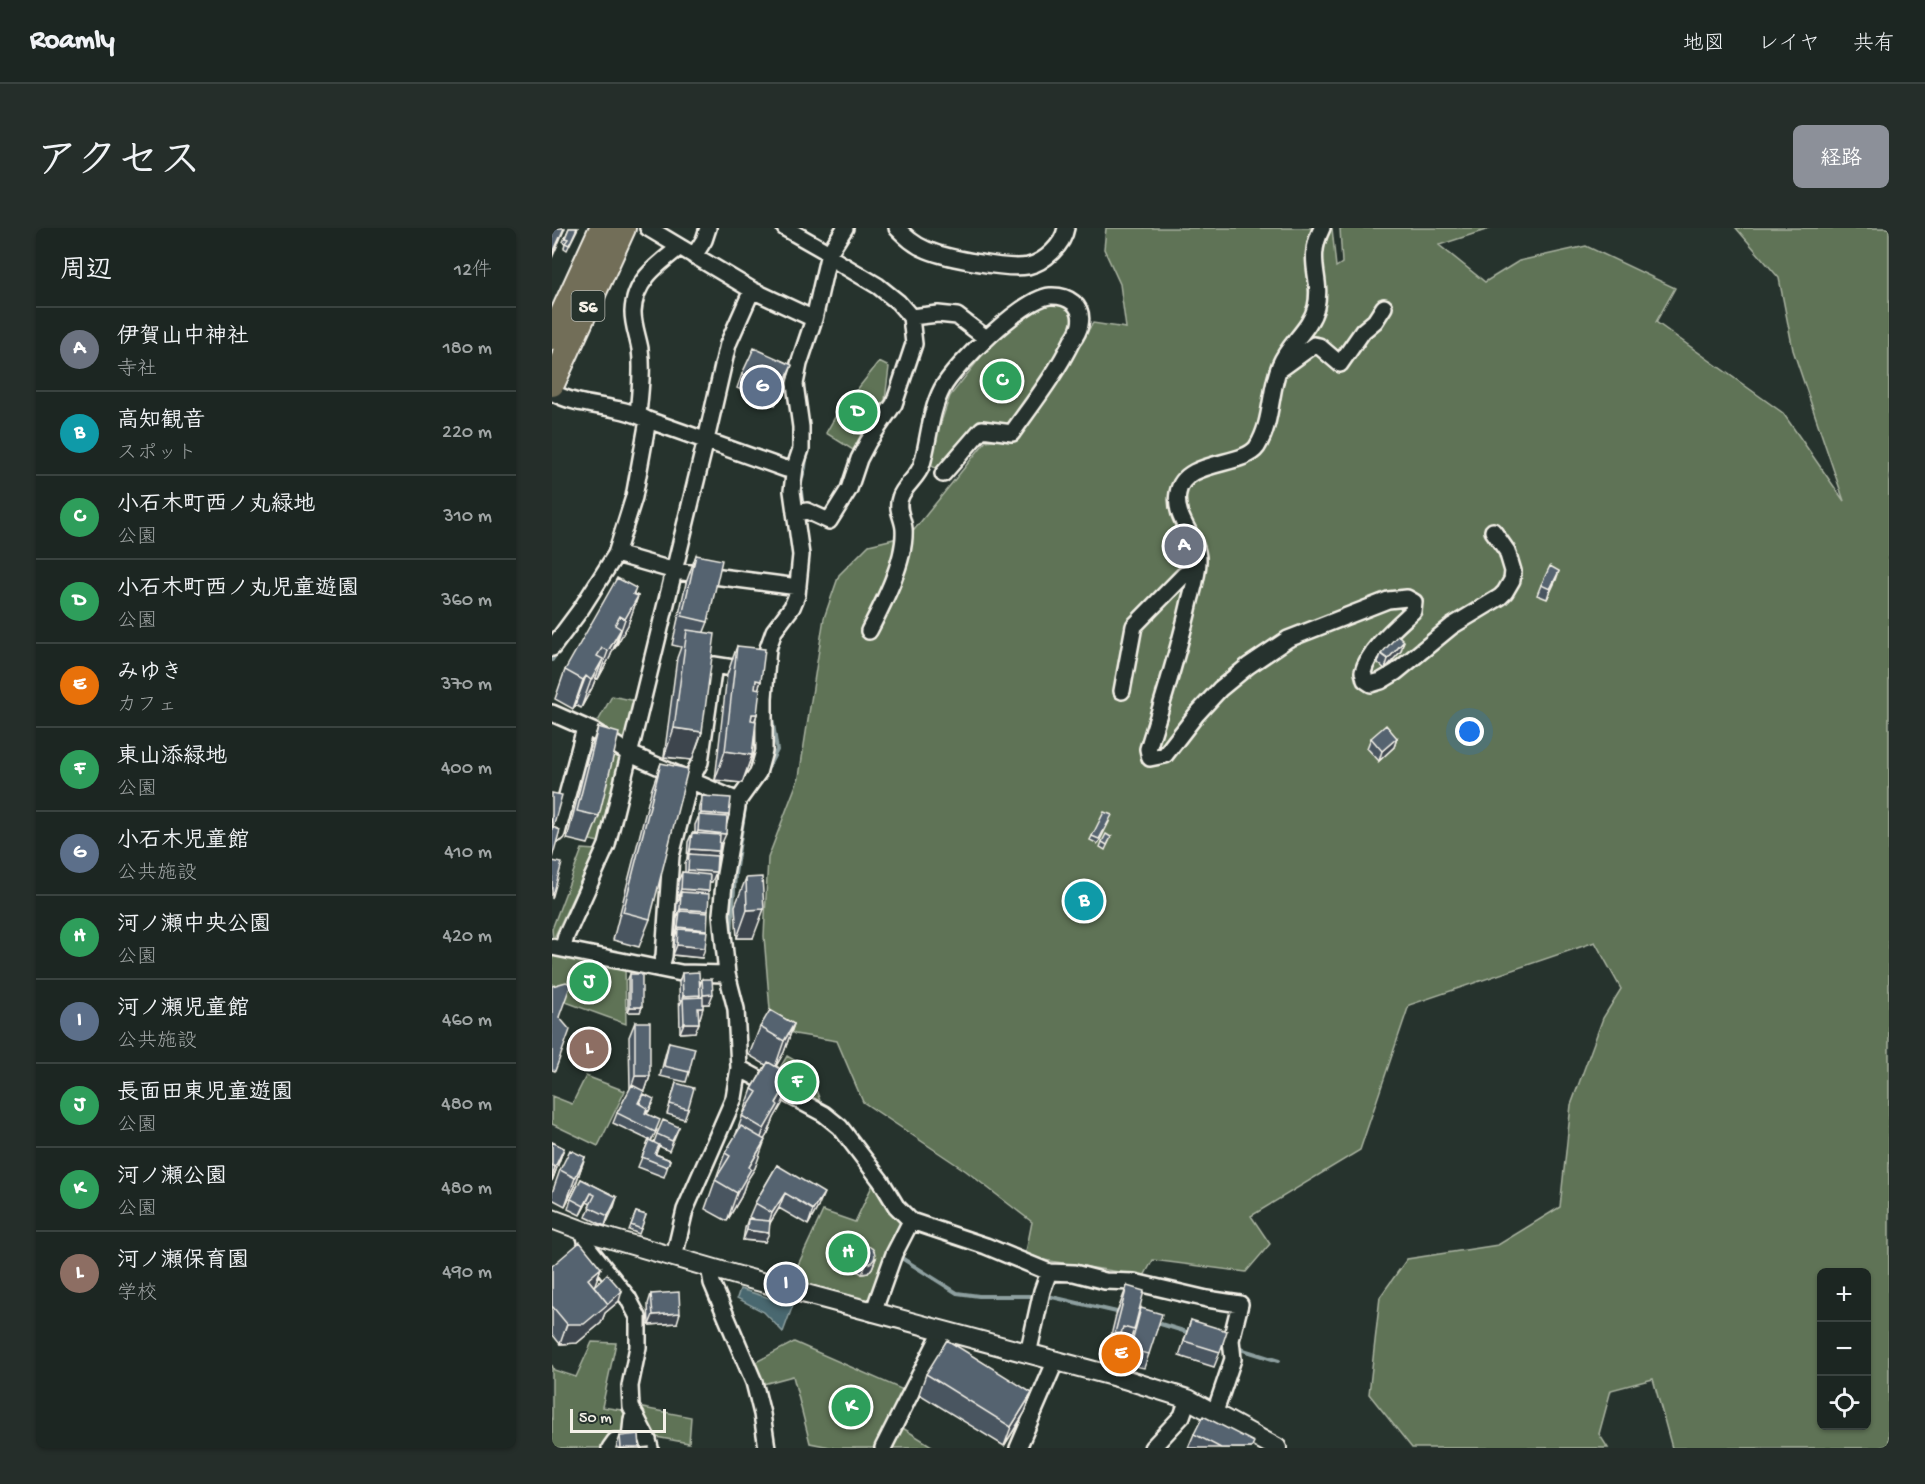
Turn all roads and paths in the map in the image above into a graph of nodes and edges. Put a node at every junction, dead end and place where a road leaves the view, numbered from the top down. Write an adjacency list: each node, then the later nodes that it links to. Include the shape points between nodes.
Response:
1 (602, 228): 16 (highway, 56)
2 (623, 228): 19 (highway, 56)
3 (648, 228): 10 (street)
4 (708, 228): 10 (street, via 704,240)
5 (785, 228): 11 (street)
6 (845, 228): 11 (street)
7 (897, 228): 8 (street, via 908,240 927,250 983,264 1027,266 1056,248)
8 (1066, 228)
9 (1322, 228): 18 (street, via 1314,255 1316,308)
10 (687, 251): 12 (street); 21 (street, via 656,266 639,286 635,300)
11 (833, 258): 14 (street, via 878,286); 15 (street)
12 (752, 290): 15 (street); 22 (street, via 728,344)
13 (1384, 307): 18 (street, via 1340,364 1314,345)
14 (911, 317): 17 (street, via 957,315); 25 (street, via 914,344 894,404 859,459 849,489 829,521)
15 (814, 319): 23 (street, via 795,384 801,428 801,449)
16 (552, 337)
17 (986, 338): 24 (street, via 1038,299 1070,299 1078,308 1080,325 1065,357 1012,433 982,429); 31 (street, via 951,374 940,392 922,465 901,495 898,508 904,528 900,555 889,591)
18 (1278, 371): 28 (street, via 1267,429 1253,452 1200,470 1179,488 1178,506 1198,558)
19 (552, 384)
20 (552, 392): 21 (street)
21 (643, 417): 22 (street); 27 (street, via 634,497)
22 (706, 440): 23 (street, via 786,469); 29 (street)
23 (795, 467): 25 (street, via 792,491)
24 (943, 474)
25 (801, 511): 30 (street)
26 (1493, 531): 28 (street, via 1507,551 1513,571 1505,592 1452,626 1388,678 1371,684 1363,672 1370,656 1413,611 1414,602 1407,598 1388,600 1288,639 1220,689 1165,755 1150,758 1148,749 1185,630)
27 (616, 554): 29 (street); 32 (street)
28 (1197, 570): 34 (street, via 1184,575 1134,626)
29 (675, 571): 30 (street); 37 (street)
30 (798, 586): 39 (street, via 792,607 774,631 768,648 764,751 758,773)
31 (869, 631)
32 (552, 648)
33 (746, 670): 38 (street, via 714,665 700,762)
34 (1122, 691)
35 (552, 713): 36 (street)
36 (585, 728): 37 (street); 40 (street)
37 (630, 754): 38 (street); 41 (street, via 607,844)
38 (690, 781): 39 (street); 42 (street, via 671,856)
39 (738, 801): 43 (street, via 721,914)
40 (557, 833)
41 (558, 947): 42 (street)
42 (661, 968): 43 (street, via 681,973)
43 (727, 974): 44 (street, via 736,1009)
44 (739, 1068): 46 (street, via 824,1114 840,1127); 48 (street, via 734,1098 685,1210)
45 (552, 1219): 47 (street)
46 (911, 1221): 50 (street); 51 (street, via 894,1254)
47 (584, 1231): 48 (street); 57 (street, via 587,1246 638,1317 638,1347 630,1386 631,1407)
48 (674, 1257): 49 (street)
49 (709, 1268): 51 (street); 60 (street, via 754,1382)
50 (1049, 1272): 53 (street); 56 (street, via 1134,1282 1240,1304 1233,1359)
51 (873, 1313): 52 (street)
52 (942, 1331): 53 (street); 61 (street)
53 (1028, 1354): 55 (street)
54 (1053, 1367): 62 (street)
55 (1188, 1399): 56 (street); 63 (street, via 1182,1416)
56 (1215, 1412): 64 (street)
57 (636, 1416): 58 (street, via 632,1419 630,1438 615,1441); 59 (street)
58 (610, 1448)
59 (650, 1448)
60 (767, 1448)
61 (883, 1448)
62 (1018, 1448)
63 (1152, 1448)
64 (1277, 1448)

